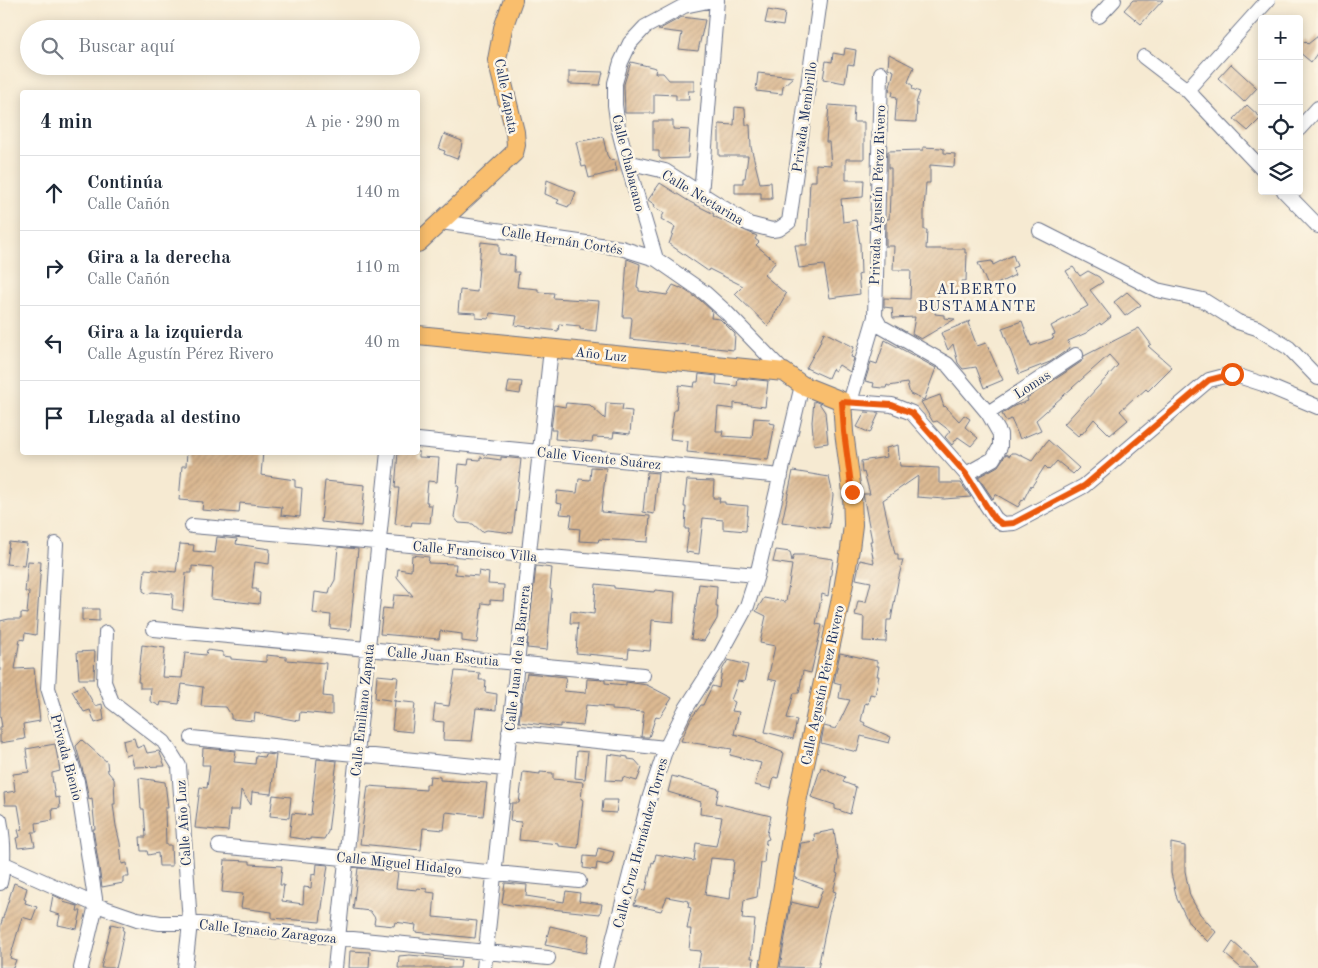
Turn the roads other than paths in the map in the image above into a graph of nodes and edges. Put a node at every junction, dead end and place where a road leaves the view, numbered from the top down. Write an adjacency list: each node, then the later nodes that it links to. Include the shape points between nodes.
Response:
1 (513, 0): 17 (main road, Calle Zapata, via 497,60 515,132 514,153)
2 (713, 0): 13 (street, Calle Chabacano, via 684,6 645,27 630,43 615,83 614,105)
3 (717, 0): 15 (street)
4 (820, 0): 19 (street, Privada Membrillo, via 789,222)
5 (1114, 0): 7 (street)
6 (1268, 0): 10 (street)
7 (1099, 16)
8 (1144, 57): 10 (street)
9 (881, 73): 23 (street, Privada Agustín Pérez Rivero)
10 (1187, 90): 14 (street)
11 (1318, 108): 12 (street)
12 (1303, 125)
13 (627, 162): 15 (street, Calle Nectarina, via 665,171); 22 (street, Calle Chabacano)
14 (1258, 164)
15 (702, 195): 19 (street, Calle Nectarina, via 749,224)
16 (1288, 195): 18 (street)
17 (441, 222): 21 (main road, Calle Zapata); 22 (street, Calle Hernán Cortés, via 620,248)
18 (1318, 226)
19 (779, 229)
20 (1040, 231): 28 (street, via 1157,290 1203,300 1238,322 1258,328 1289,348)
21 (420, 241)
22 (656, 259): 27 (street, Calle Hernán Cortés, via 705,293)
23 (874, 317): 30 (street, Calle Agustín Pérez Rivero); 32 (street, via 880,326 947,364)
24 (420, 335): 25 (main road, Año Luz)
25 (551, 349): 27 (main road, Año Luz); 34 (street, Calle Juan de la Barrera)
26 (1076, 355): 32 (street, Lomas)
27 (784, 372): 29 (main road, Calle Hernán Cortés)
28 (1318, 378)
29 (802, 385): 30 (main road, Calle Hernán Cortés); 37 (street, Calle Cruz Hernández Torres)
30 (846, 402): 36 (street, via 892,405 912,413); 70 (main road, Calle Agustín Pérez Rivero, via 844,432 853,525 850,549 798,797)
31 (1318, 407): 36 (street, via 1232,374 1209,380 1084,486 1014,523 1002,524 994,518)
32 (988, 413): 36 (street, via 1000,434 1000,447 993,459)
33 (420, 440): 34 (street, Calle Vicente Suárez)
34 (540, 452): 37 (street, Calle Vicente Suárez); 41 (street, Calle Juan de la Barrera)
35 (388, 455): 39 (street, Calle Emiliano Zapata)
36 (966, 474)
37 (781, 476): 42 (street, Calle Cruz Hernández Torres)
38 (192, 526): 39 (street, Calle Francisco Villa)
39 (379, 542): 41 (street, Calle Francisco Villa); 45 (street, Calle Emiliano Zapata)
40 (56, 544): 60 (street, Privada Bienio, via 48,688 77,781)
41 (529, 555): 42 (street, Calle Francisco Villa); 46 (street, Calle Juan de la Barrera)
42 (757, 575): 50 (street, Calle Cruz Hernández Torres, via 747,606)
43 (154, 629): 45 (street, Calle Juan Escutia)
44 (106, 633): 61 (street, Calle Año Luz, via 104,682 112,702 164,742 180,766)
45 (368, 649): 46 (street, Calle Juan Escutia); 51 (street, Calle Emiliano Zapata)
46 (517, 663): 47 (street, Calle Juan Escutia); 48 (street, Calle Juan de la Barrera)
47 (643, 674)
48 (509, 732): 50 (street); 52 (street, Calle Juan de la Barrera)
49 (192, 738): 51 (street)
50 (666, 748): 69 (street, Calle Cruz Hernández Torres, via 650,796)
51 (357, 754): 52 (street); 55 (street, Calle Emiliano Zapata)
52 (506, 769): 57 (street, Calle Juan de la Barrera)
53 (0, 820): 56 (street)
54 (219, 846): 55 (street, Calle Miguel Hidalgo)
55 (347, 858): 57 (street, Calle Miguel Hidalgo); 62 (street, Calle Emiliano Zapata)
56 (2, 863): 59 (street); 60 (street, Calle Ignacio Zaragoza)
57 (494, 872): 58 (street, Calle Miguel Hidalgo); 63 (street, Calle Juan de la Barrera)
58 (579, 881)
59 (0, 882)
60 (96, 905): 61 (street, Calle Ignacio Zaragoza, via 137,919); 65 (street, Privada Bienio)
61 (190, 923): 62 (street, Calle Ignacio Zaragoza); 66 (street, Calle Año Luz)
62 (339, 938): 63 (street, Calle Ignacio Zaragoza); 67 (street, Calle Emiliano Zapata)
63 (486, 952): 64 (street, Calle Ignacio Zaragoza); 68 (street, Calle Juan de la Barrera)
64 (548, 958)
65 (81, 968)
66 (185, 968)
67 (336, 968)
68 (484, 968)
69 (606, 968)
70 (769, 968)

